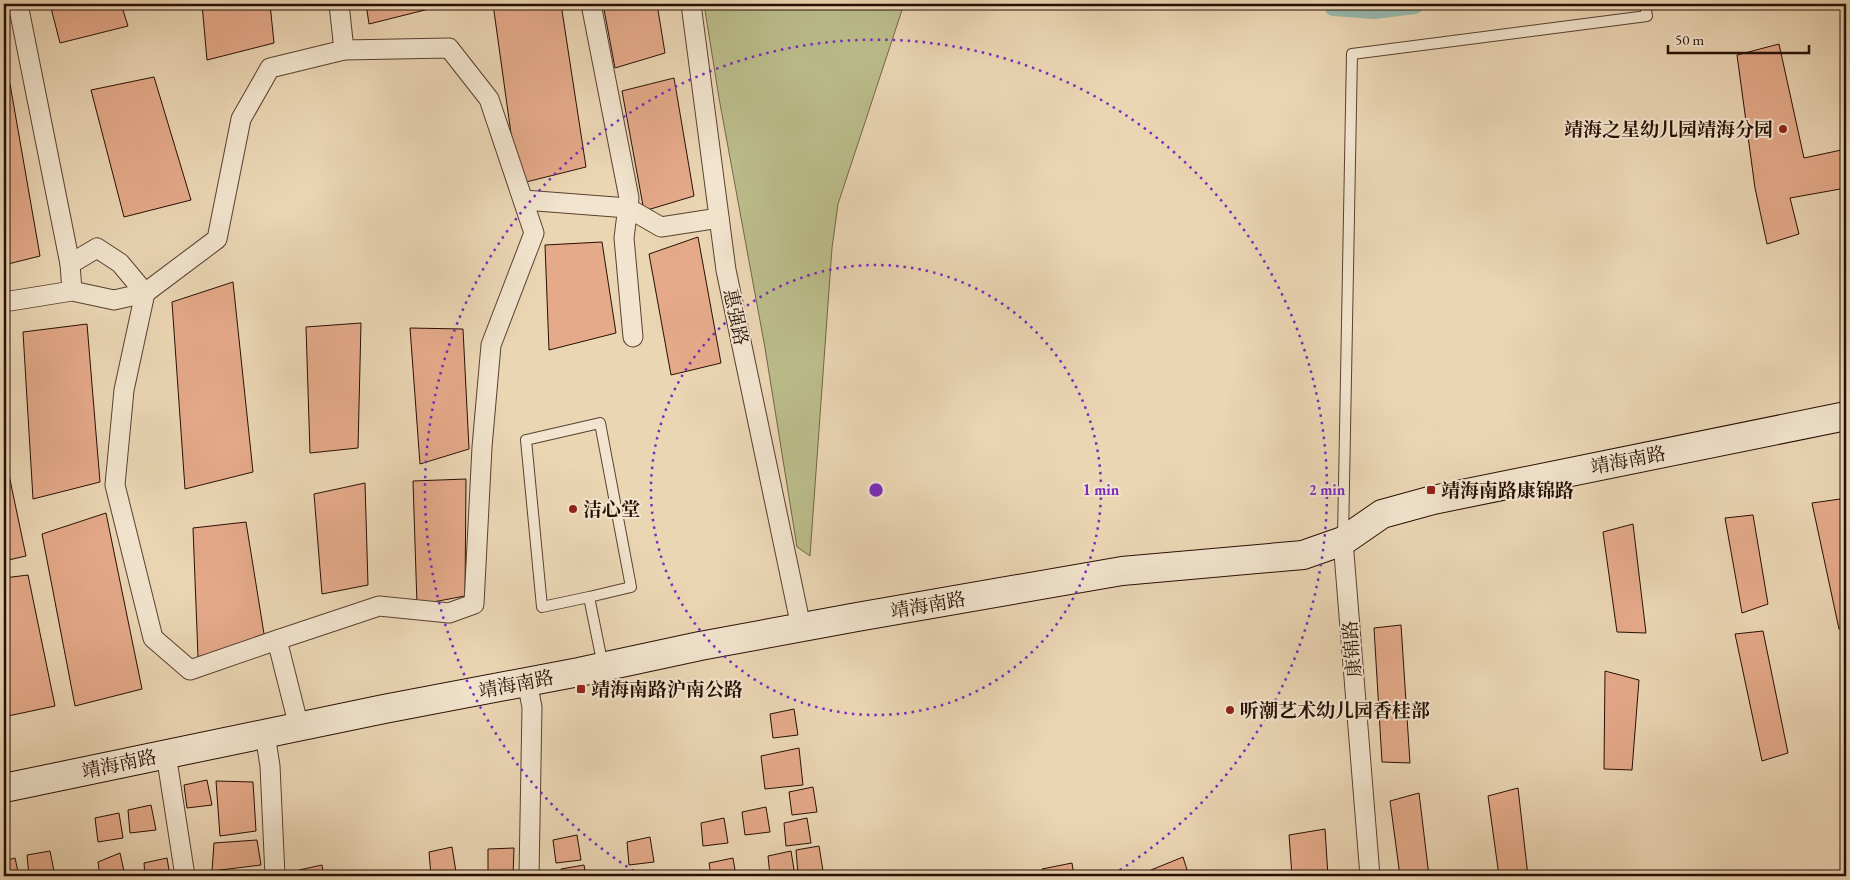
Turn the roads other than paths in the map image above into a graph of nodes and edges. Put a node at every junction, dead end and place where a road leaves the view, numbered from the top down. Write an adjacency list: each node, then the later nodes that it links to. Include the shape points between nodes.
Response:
1 (18, 4): 10 (street)
2 (339, 4): 6 (street)
3 (592, 4): 8 (street, via 629,198)
4 (691, 4): 9 (street, 惠强路)
5 (1646, 9): 16 (lane, via 1647,16 1352,54)
6 (344, 50): 7 (street, via 449,48 489,99); 12 (street, via 270,68 241,119 216,239)
7 (524, 200): 8 (street); 19 (street, via 534,233 491,345 474,604 449,612 379,606)
8 (628, 208): 9 (street, via 661,227); 14 (street, via 624,238)
9 (719, 218): 18 (street, 惠强路, via 726,270)
10 (70, 264): 11 (street); 12 (street, via 97,248 120,263)
11 (72, 291): 12 (street, via 114,300); 13 (street)
12 (145, 293): 19 (street, via 124,390 115,485 153,638 190,670)
13 (4, 302)
14 (633, 337)
15 (1846, 416): 16 (street, 靖海南路, via 1433,500 1382,514)
16 (1343, 541): 18 (street, 靖海南路, via 1304,554 1122,571); 29 (street, 康锦路)
17 (589, 597): 17 (lane, via 631,587 600,423 526,440 542,607); 20 (lane)
18 (814, 626): 20 (street, 靖海南路)
19 (277, 640): 22 (street)
20 (603, 667): 21 (street, 靖海南路)
21 (527, 682): 22 (street, 靖海南路); 28 (street, via 532,707)
22 (299, 727): 23 (street, 靖海南路)
23 (265, 734): 24 (street, 靖海南路); 27 (street, via 270,766)
24 (166, 754): 25 (street, 靖海南路); 26 (street)
25 (4, 788)
26 (185, 876)
27 (275, 876)
28 (529, 876)
29 (1370, 876)

